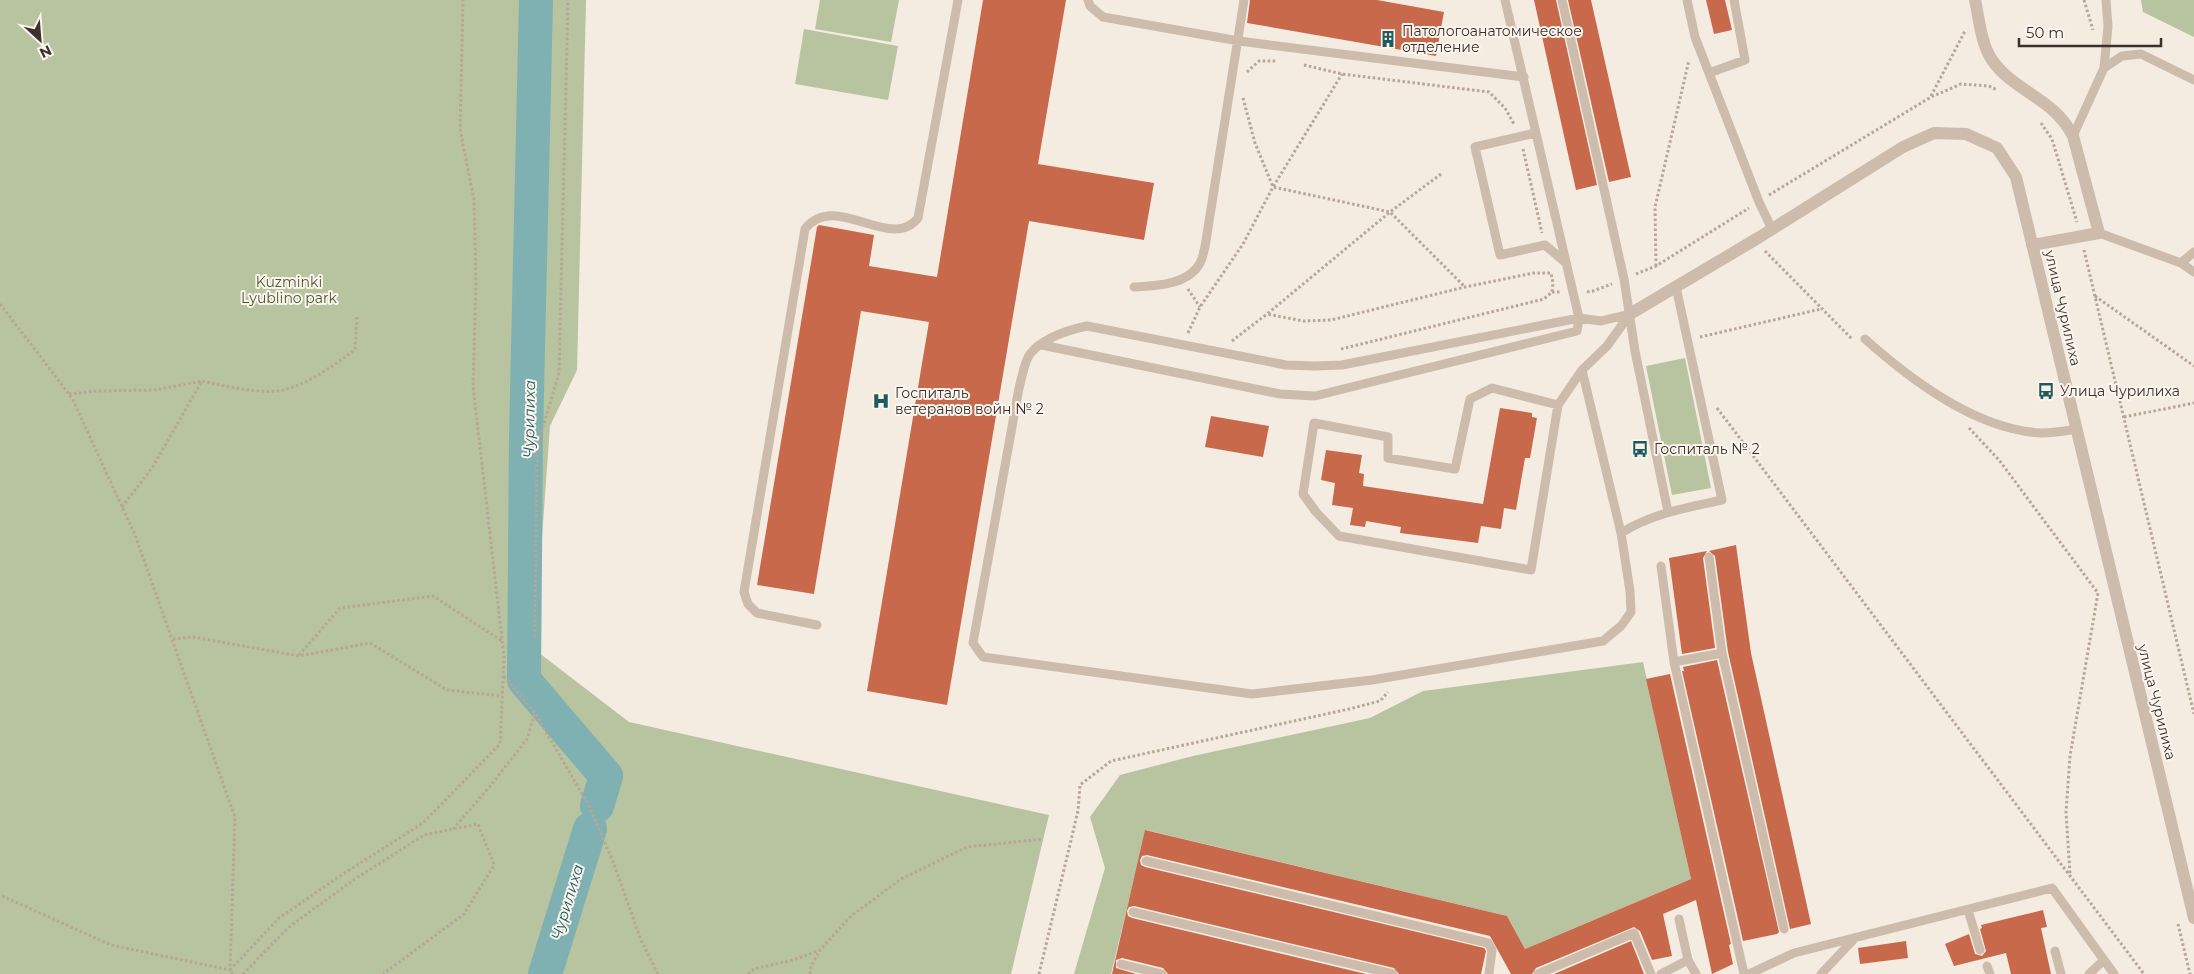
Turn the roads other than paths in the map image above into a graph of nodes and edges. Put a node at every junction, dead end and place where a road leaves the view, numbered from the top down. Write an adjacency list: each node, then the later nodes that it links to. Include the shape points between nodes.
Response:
1 (958, 0): 37 (lane, via 918,218 896,230 831,215 816,220 805,230 744,592 748,604 757,613)
2 (1088, 0): 10 (lane, via 1103,17)
3 (1244, 0): 10 (lane)
4 (1506, 0): 13 (lane)
5 (1562, 0): 26 (lane)
6 (1687, 0): 12 (lane, via 1695,37)
7 (1734, 0): 12 (lane, via 1745,60)
8 (2106, 0): 11 (lane, via 2108,26)
9 (1976, 5): 16 (street, via 1990,58 1998,68 2058,113)
10 (1239, 41): 13 (lane); 24 (lane, via 1201,262 1190,274 1173,282)
11 (2104, 68): 14 (lane, via 2122,56 2141,54); 16 (lane)
12 (1709, 73): 17 (lane)
13 (1524, 77): 15 (lane)
14 (2194, 80)
15 (1535, 133): 22 (lane); 22 (lane, via 1475,147 1500,255 1545,245)
16 (2073, 136): 18 (street)
17 (1772, 229): 19 (street, улица Чурилиха, via 1903,147 1934,133 1966,134 1997,148 2016,177); 25 (street, улица Чурилиха)
18 (2099, 233): 19 (street); 21 (lane)
19 (2032, 245): 32 (street, улица Чурилиха)
20 (2194, 252): 21 (lane)
21 (2181, 263): 23 (lane)
22 (1566, 264): 27 (lane)
23 (2194, 272)
24 (1134, 287)
25 (1676, 287): 26 (street, улица Чурилиха); 33 (lane, via 1722,500)
26 (1630, 314): 27 (lane, via 1601,321); 30 (lane, via 1607,346); 33 (lane)
27 (1579, 318): 29 (lane, via 1342,365 1286,365 1087,326 1065,331); 29 (lane, via 1577,331 1315,396 1280,394)
28 (1865, 339): 32 (lane, via 1917,382 1958,407 1988,420 2043,433)
29 (1042, 345): 34 (lane, via 1030,354 1019,388 973,642 982,656 1252,694 1372,680 1603,641 1621,626 1631,612)
30 (1582, 370): 31 (lane); 34 (lane)
31 (1558, 405): 31 (lane, via 1531,570 1339,536 1303,494 1314,424 1388,437 1388,458 1455,470 1470,399 1492,388)
32 (2077, 430): 43 (street, улица Чурилиха)
33 (1668, 512): 34 (lane, via 1640,521)
34 (1621, 533)
35 (1709, 557): 38 (lane)
36 (1661, 566): 39 (lane)
37 (817, 625)
38 (1722, 653): 39 (lane); 45 (lane)
39 (1674, 662): 59 (lane)
40 (1146, 861): 54 (lane, via 1488,942 1492,950)
41 (1968, 910): 46 (lane); 47 (lane); 50 (lane, via 2052,888)
42 (1134, 912): 53 (lane)
43 (2194, 918)
44 (1679, 919): 49 (lane)
45 (1784, 929)
46 (1854, 938): 60 (lane, via 1794,953); 61 (lane)
47 (1980, 950)
48 (2055, 951): 62 (lane)
49 (1688, 960): 57 (lane); 58 (lane)
50 (2104, 960): 63 (lane); 64 (lane)
51 (1121, 964): 52 (lane)
52 (1162, 974)
53 (1393, 974)
54 (1489, 974)
55 (1538, 974): 56 (lane, via 1634,933)
56 (1651, 974)
57 (1661, 974)
58 (1696, 974)
59 (1744, 974)
60 (1749, 974)
61 (1821, 974)
62 (2061, 974)
63 (2089, 974)
64 (2114, 974)

